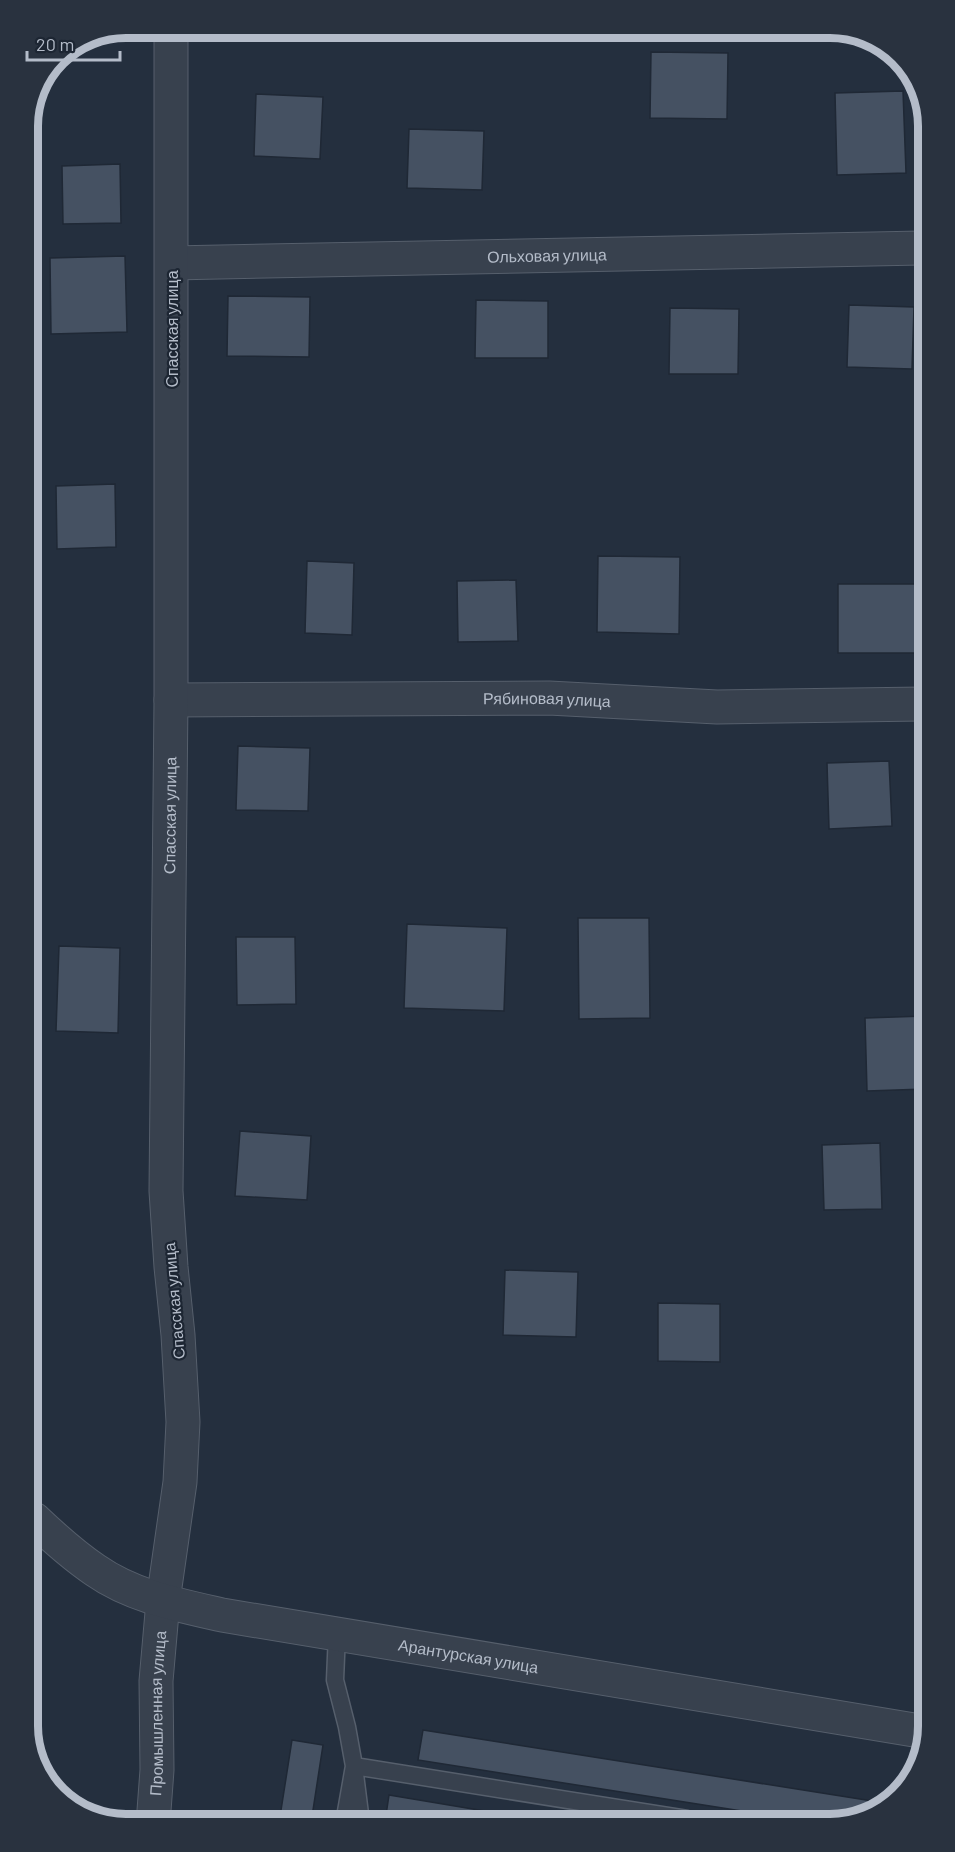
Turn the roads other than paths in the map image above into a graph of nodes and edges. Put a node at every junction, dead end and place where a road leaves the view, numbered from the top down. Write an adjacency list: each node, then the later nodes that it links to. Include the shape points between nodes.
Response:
1 (171, 37): 3 (street, Спасская улица)
2 (918, 248): 3 (street, Ольховая улица)
3 (172, 263): 4 (street, Спасская улица)
4 (171, 700): 5 (street, Рябиновая улица, via 549,698 717,706); 7 (street, Спасская улица, via 166,1191 183,1422 180,1482)
5 (918, 704)
6 (37, 1523): 7 (street, Арантурская улица, via 96,1571)
7 (163, 1601): 8 (street, Арантурская улица, via 222,1615); 11 (street, Промышленная улица, via 156,1681)
8 (337, 1633): 9 (street, Арантурская улица); 10 (lane, via 335,1680)
9 (918, 1730)
10 (354, 1766): 12 (lane); 13 (lane); 14 (lane)
11 (154, 1814)
12 (345, 1814)
13 (360, 1814)
14 (656, 1814)

